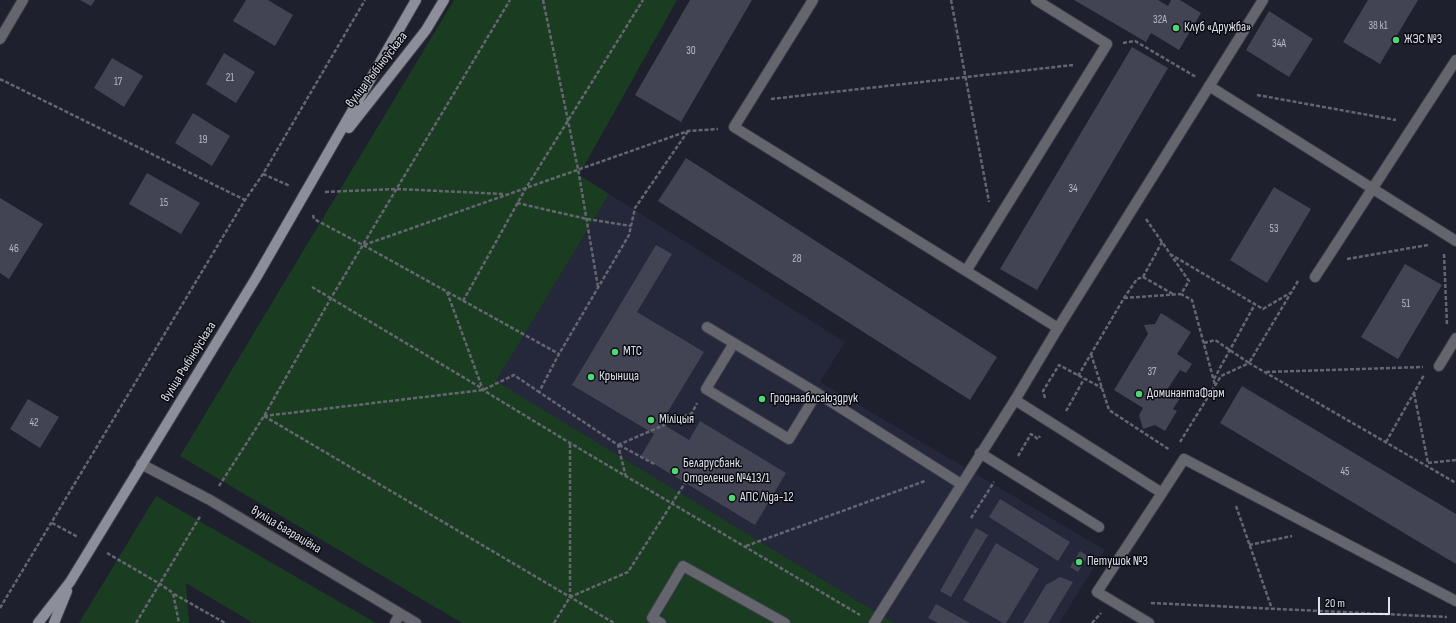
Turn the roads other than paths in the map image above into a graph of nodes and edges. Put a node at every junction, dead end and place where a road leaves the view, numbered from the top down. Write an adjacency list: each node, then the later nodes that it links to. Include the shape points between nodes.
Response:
1 (23, 0): 7 (street)
2 (416, 0): 10 (main road, вуліца Рыбіноўскага)
3 (444, 0): 10 (main road, вуліца Рыбіноўскага, via 426,30)
4 (813, 0): 13 (street, via 734,127)
5 (1036, 0): 13 (street, via 1107,44)
6 (1263, 0): 9 (street)
7 (0, 39)
8 (1456, 60): 11 (street)
9 (1209, 86): 11 (street); 16 (street)
10 (328, 154): 23 (main road, вуліца Рыбіноўскага, via 256,278)
11 (1372, 188): 12 (street); 14 (street)
12 (1455, 240)
13 (966, 271): 16 (street)
14 (1315, 277)
15 (707, 327): 18 (street)
16 (1058, 328): 21 (street)
17 (1456, 338): 19 (street)
18 (734, 343): 20 (street); 20 (street, via 706,389 789,439)
19 (1439, 366)
20 (816, 393): 24 (street)
21 (1015, 400): 22 (street); 25 (street)
22 (980, 453): 24 (street); 26 (street)
23 (141, 464): 27 (main road, вуліца Рыбіноўскага); 29 (street, вуліца Баграціёна, via 210,500)
24 (961, 484): 36 (street)
25 (1162, 493): 28 (street, via 1184,459); 37 (street, via 1097,592)
26 (1099, 527)
27 (70, 582): 30 (main road, вуліца Рыбіноўскага); 31 (main road, вуліца Рыбіноўскага)
28 (1456, 601)
29 (400, 614): 32 (street); 33 (street, вуліца Баграціёна)
30 (38, 623)
31 (54, 623)
32 (395, 623)
33 (416, 623)
34 (661, 623): 35 (street, via 652,618 683,566)
35 (785, 623)
36 (874, 623)
37 (1149, 623)

